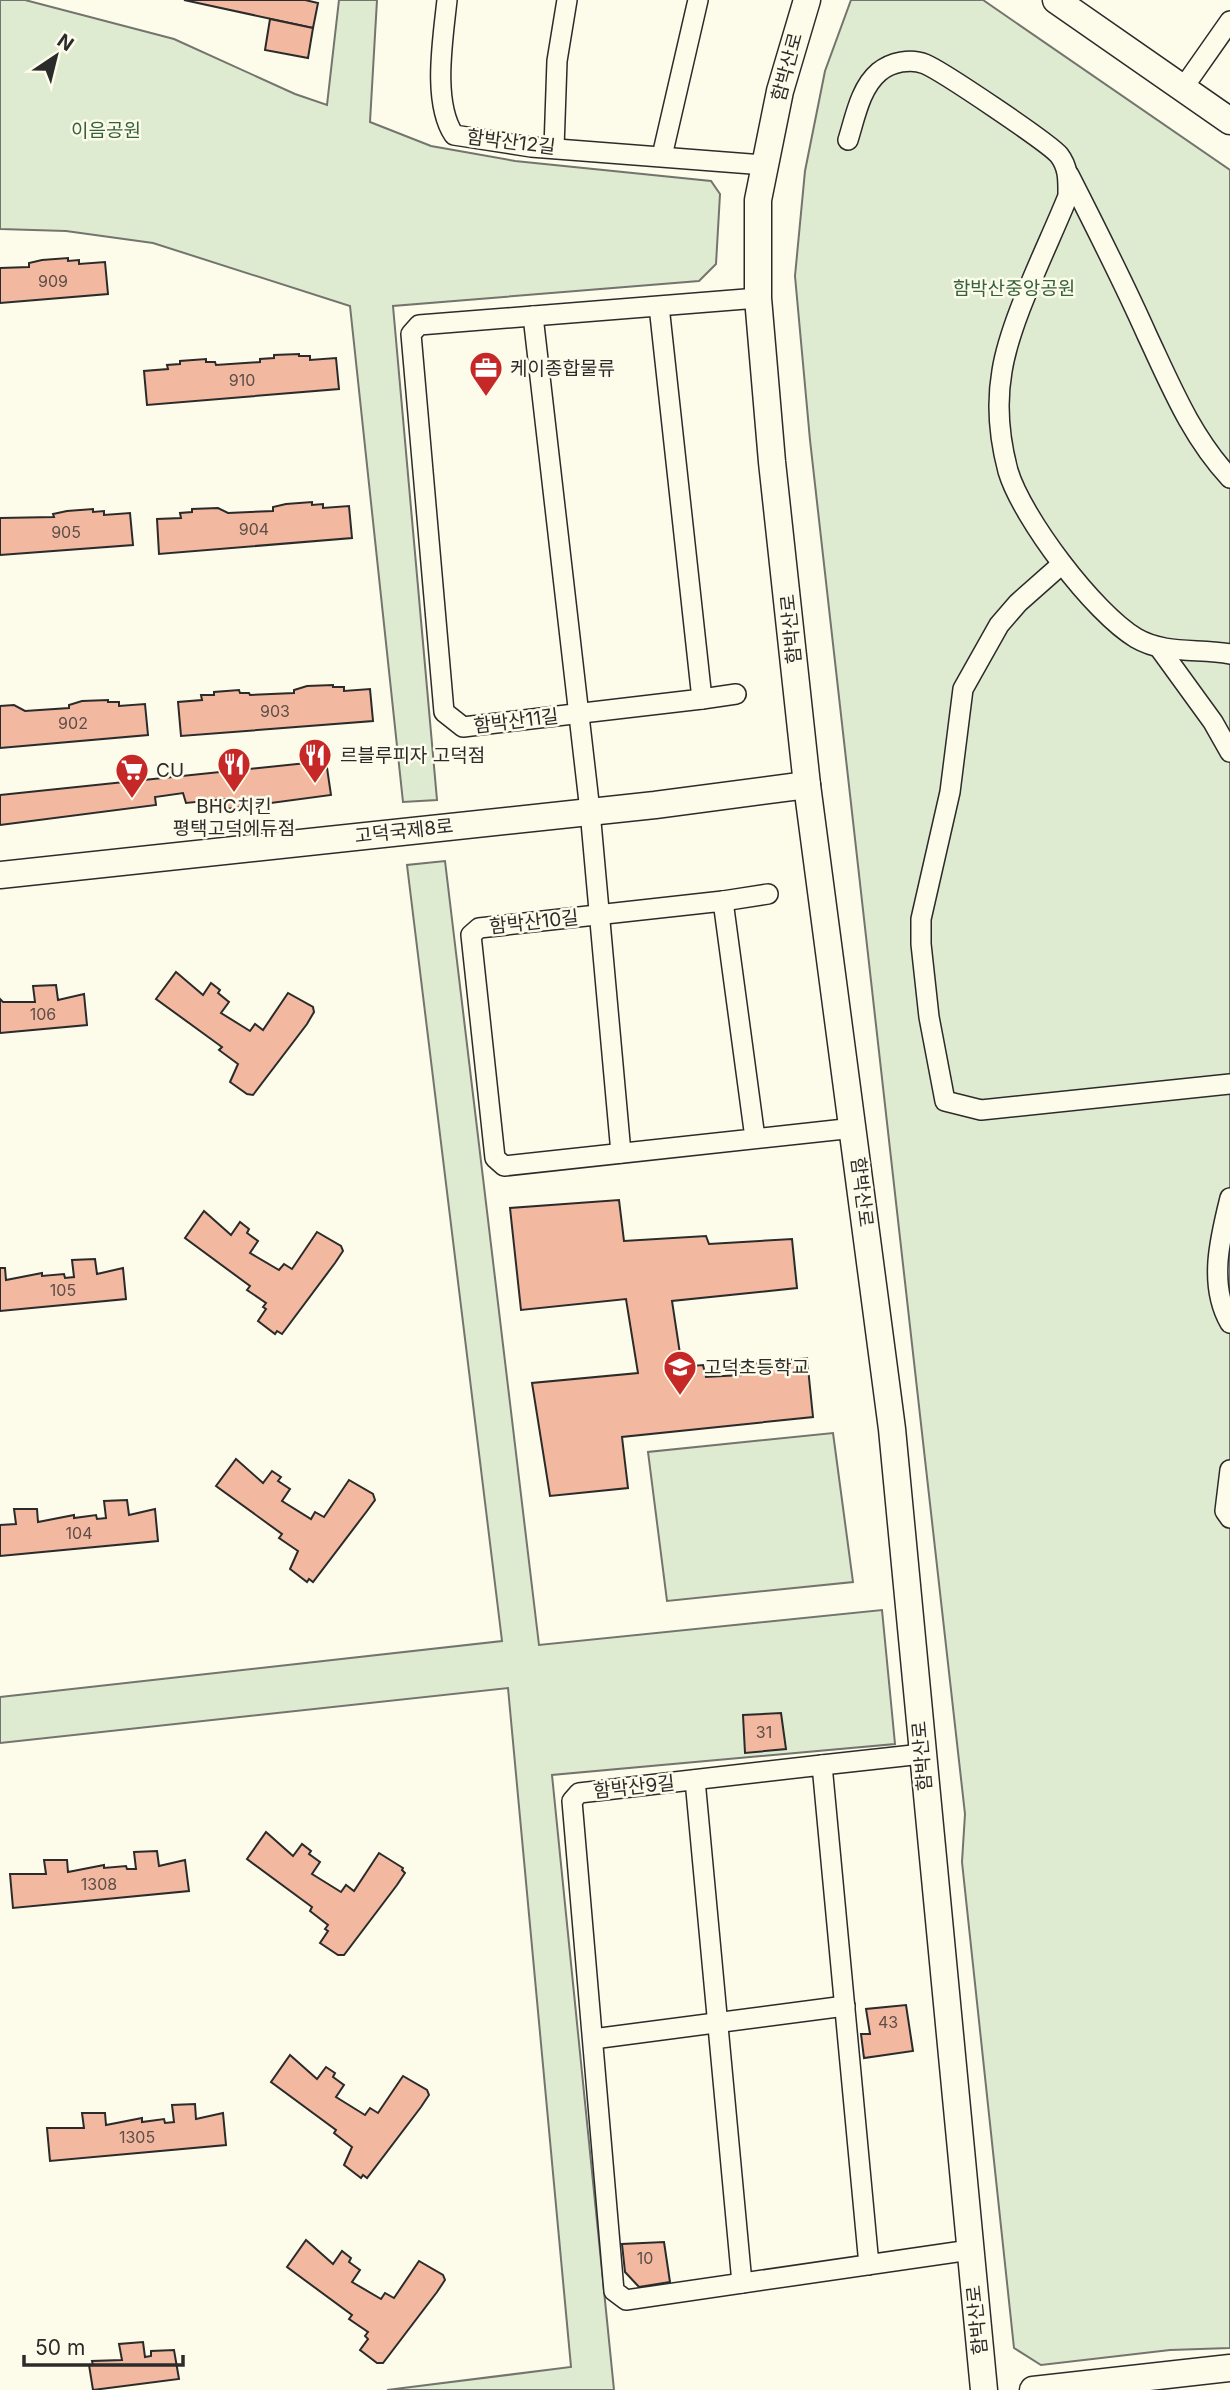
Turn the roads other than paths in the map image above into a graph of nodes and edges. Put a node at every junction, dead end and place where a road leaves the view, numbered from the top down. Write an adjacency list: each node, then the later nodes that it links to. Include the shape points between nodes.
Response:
1 (447, 0): 10 (street, 함박산12길, via 441,61 445,121 454,135)
2 (567, 0): 10 (street, via 557,61)
3 (698, 0): 11 (street)
4 (807, 0): 12 (street, 함박산로, via 780,91)
5 (1056, 0): 7 (street)
6 (1230, 21): 7 (street)
7 (1183, 88): 8 (street)
8 (1230, 121)
9 (848, 140): 13 (street, via 868,86 879,72 910,61 953,80 1058,155)
10 (554, 148): 11 (street, 함박산12길)
11 (662, 156): 12 (street, 함박산12길)
12 (765, 165): 14 (street, 함박산로, via 758,200)
13 (1069, 174): 17 (street, via 1172,392 1196,434); 18 (street, via 1068,196 1002,368 998,410 1009,474)
14 (758, 298): 15 (street, 함박산11길); 25 (street, 함박산로)
15 (659, 306): 16 (street, 함박산11길); 22 (street)
16 (533, 316): 23 (street); 23 (street, 함박산11길, via 419,325 411,334 444,712 463,727)
17 (1230, 478)
18 (1062, 564): 19 (street, via 1108,615 1136,638); 31 (street, via 999,625 964,689 958,712 950,792 921,919 929,1017 945,1101 981,1110)
19 (1160, 649): 20 (street); 24 (street)
20 (1230, 654)
21 (736, 694): 22 (street, 함박산11길)
22 (702, 699): 23 (street, 함박산11길)
23 (577, 714): 26 (street)
24 (1230, 752)
25 (807, 785): 26 (street, 고덕국제8로); 32 (street, 함박산로)
26 (590, 811): 27 (street, 고덕국제8로); 30 (street)
27 (0, 875)
28 (768, 894): 29 (street, 함박산10길)
29 (723, 901): 30 (street, 함박산10길); 33 (street)
30 (600, 915): 34 (street); 34 (street, 함박산10길, via 479,928 471,935 495,1158 504,1166)
31 (1230, 1084)
32 (854, 1128): 33 (street, 함박산10길); 39 (street, 함박산로, via 892,1429)
33 (755, 1138): 34 (street, 함박산10길)
34 (621, 1153)
35 (1230, 1198): 36 (street, via 1217,1273 1223,1310)
36 (1230, 1322)
37 (1230, 1470): 38 (street, via 1225,1511)
38 (1230, 1518)
39 (922, 1754): 40 (street, 함박산9길); 45 (street, 함박산로)
40 (822, 1765): 41 (street, 함박산9길); 42 (street)
41 (695, 1780): 43 (street); 44 (street, 함박산9길, via 579,1793 572,1801)
42 (845, 2006): 43 (street); 46 (street)
43 (718, 2021): 44 (street); 47 (street)
44 (593, 2039): 47 (street, 함박산9길, via 614,2291 626,2300)
45 (970, 2250): 46 (street, 함박산9길); 49 (street, 함박산로)
46 (869, 2265): 47 (street, 함박산9길)
47 (742, 2283)
48 (1230, 2368): 50 (street)
49 (984, 2390)
50 (1033, 2390)

